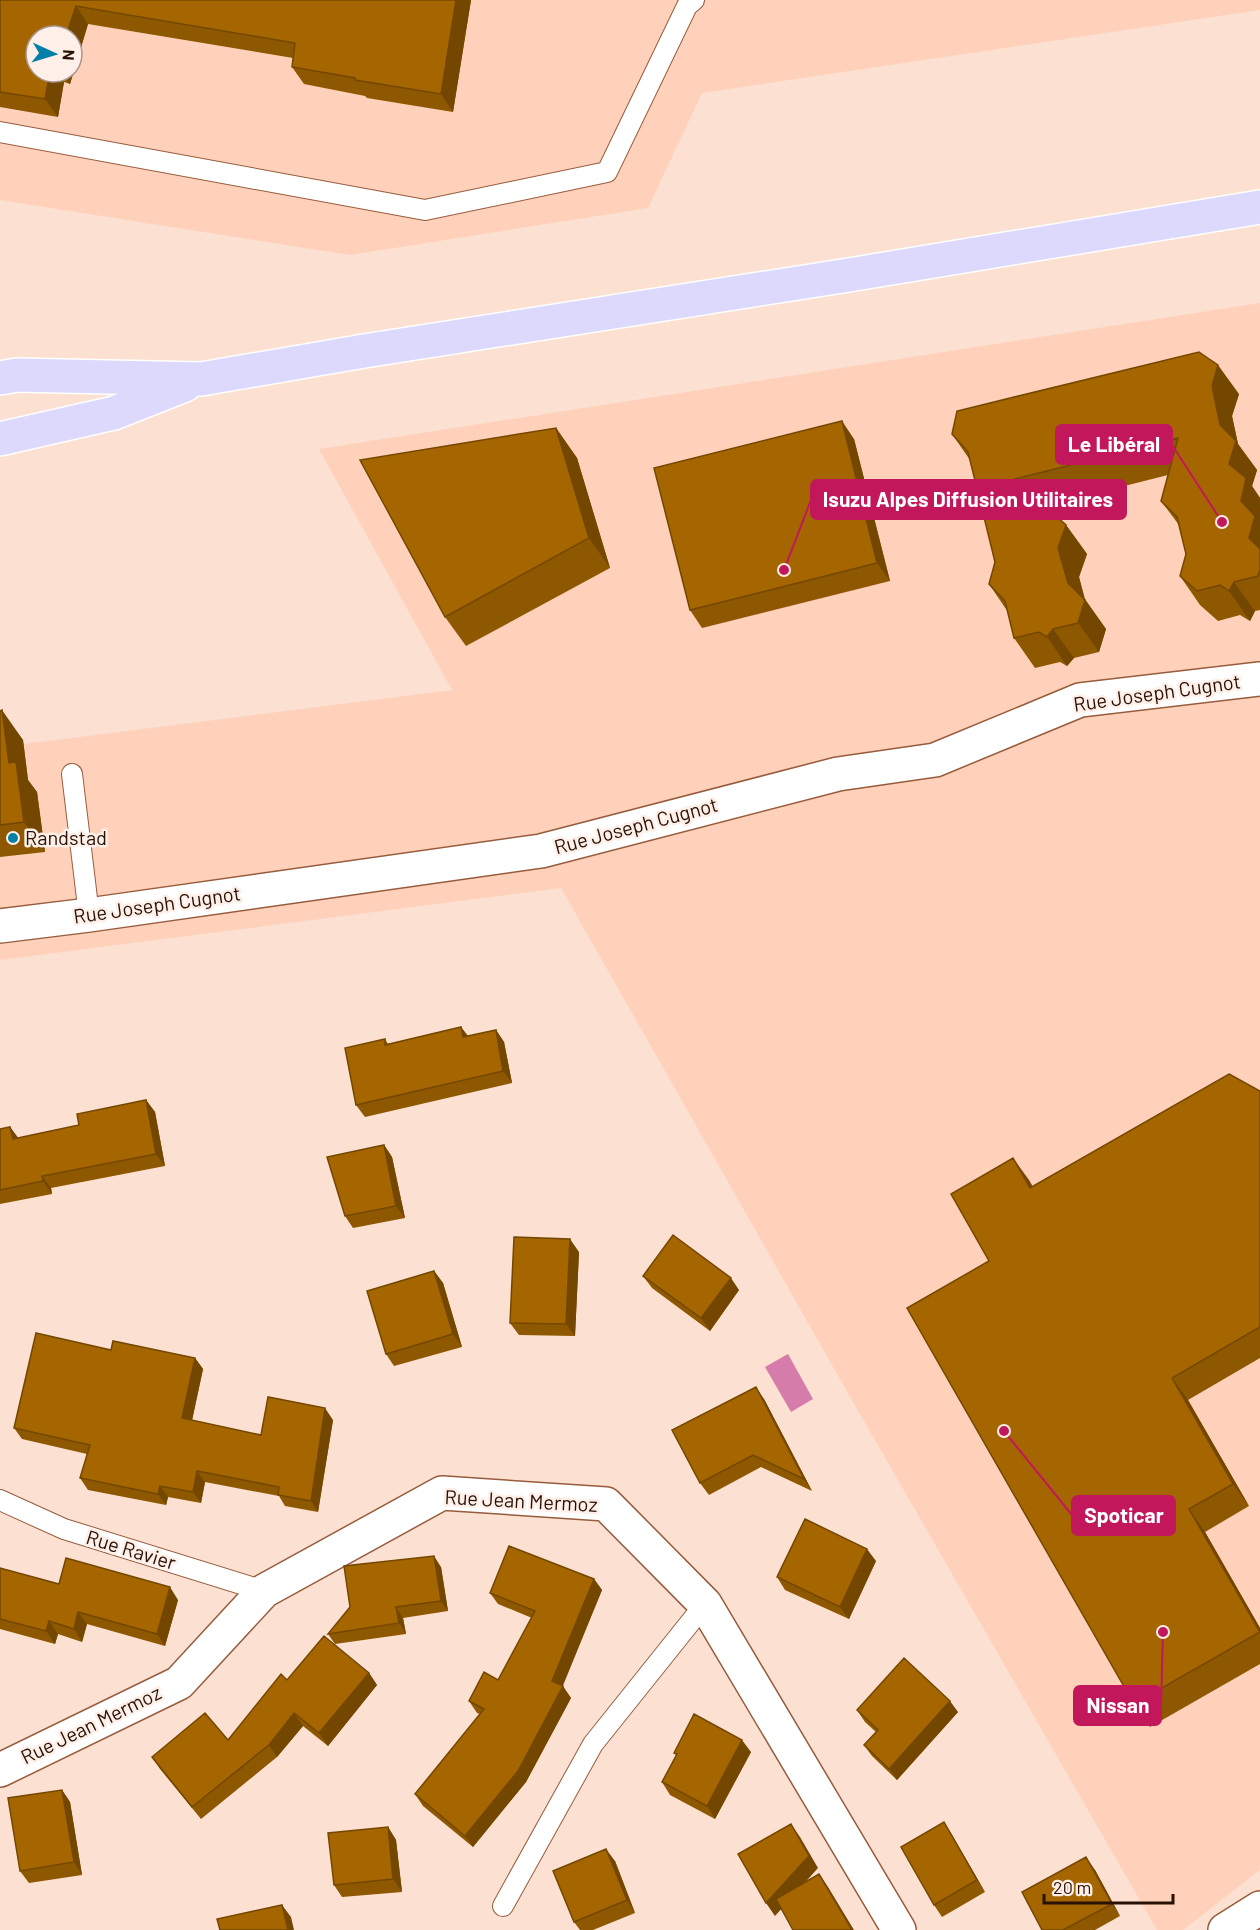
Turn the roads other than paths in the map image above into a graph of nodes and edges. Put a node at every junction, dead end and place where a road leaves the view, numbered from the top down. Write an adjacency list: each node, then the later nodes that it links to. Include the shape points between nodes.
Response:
1 (694, 0): 2 (lane, via 687,6 608,172 425,210)
2 (0, 132)
3 (1260, 207): 5 (main road)
4 (0, 378): 5 (main road, via 18,375)
5 (201, 380): 6 (main road, via 114,413)
6 (0, 439)
7 (1260, 679): 9 (street, Rue Joseph Cugnot, via 1080,700 935,760 838,774 541,851)
8 (72, 774): 9 (lane)
9 (89, 915): 10 (street, Rue Joseph Cugnot)
10 (0, 926)
11 (0, 1500): 12 (lane, Rue Ravier, via 63,1529)
12 (264, 1591): 13 (street, Rue Jean Mermoz, via 442,1493 606,1504); 14 (street, Rue Jean Mermoz, via 179,1683)
13 (705, 1604): 15 (lane, via 593,1744); 17 (street, Rue Jean Mermoz)
14 (0, 1770)
15 (503, 1906)
16 (1260, 1908): 18 (street)
17 (899, 1930)
18 (1225, 1930)

